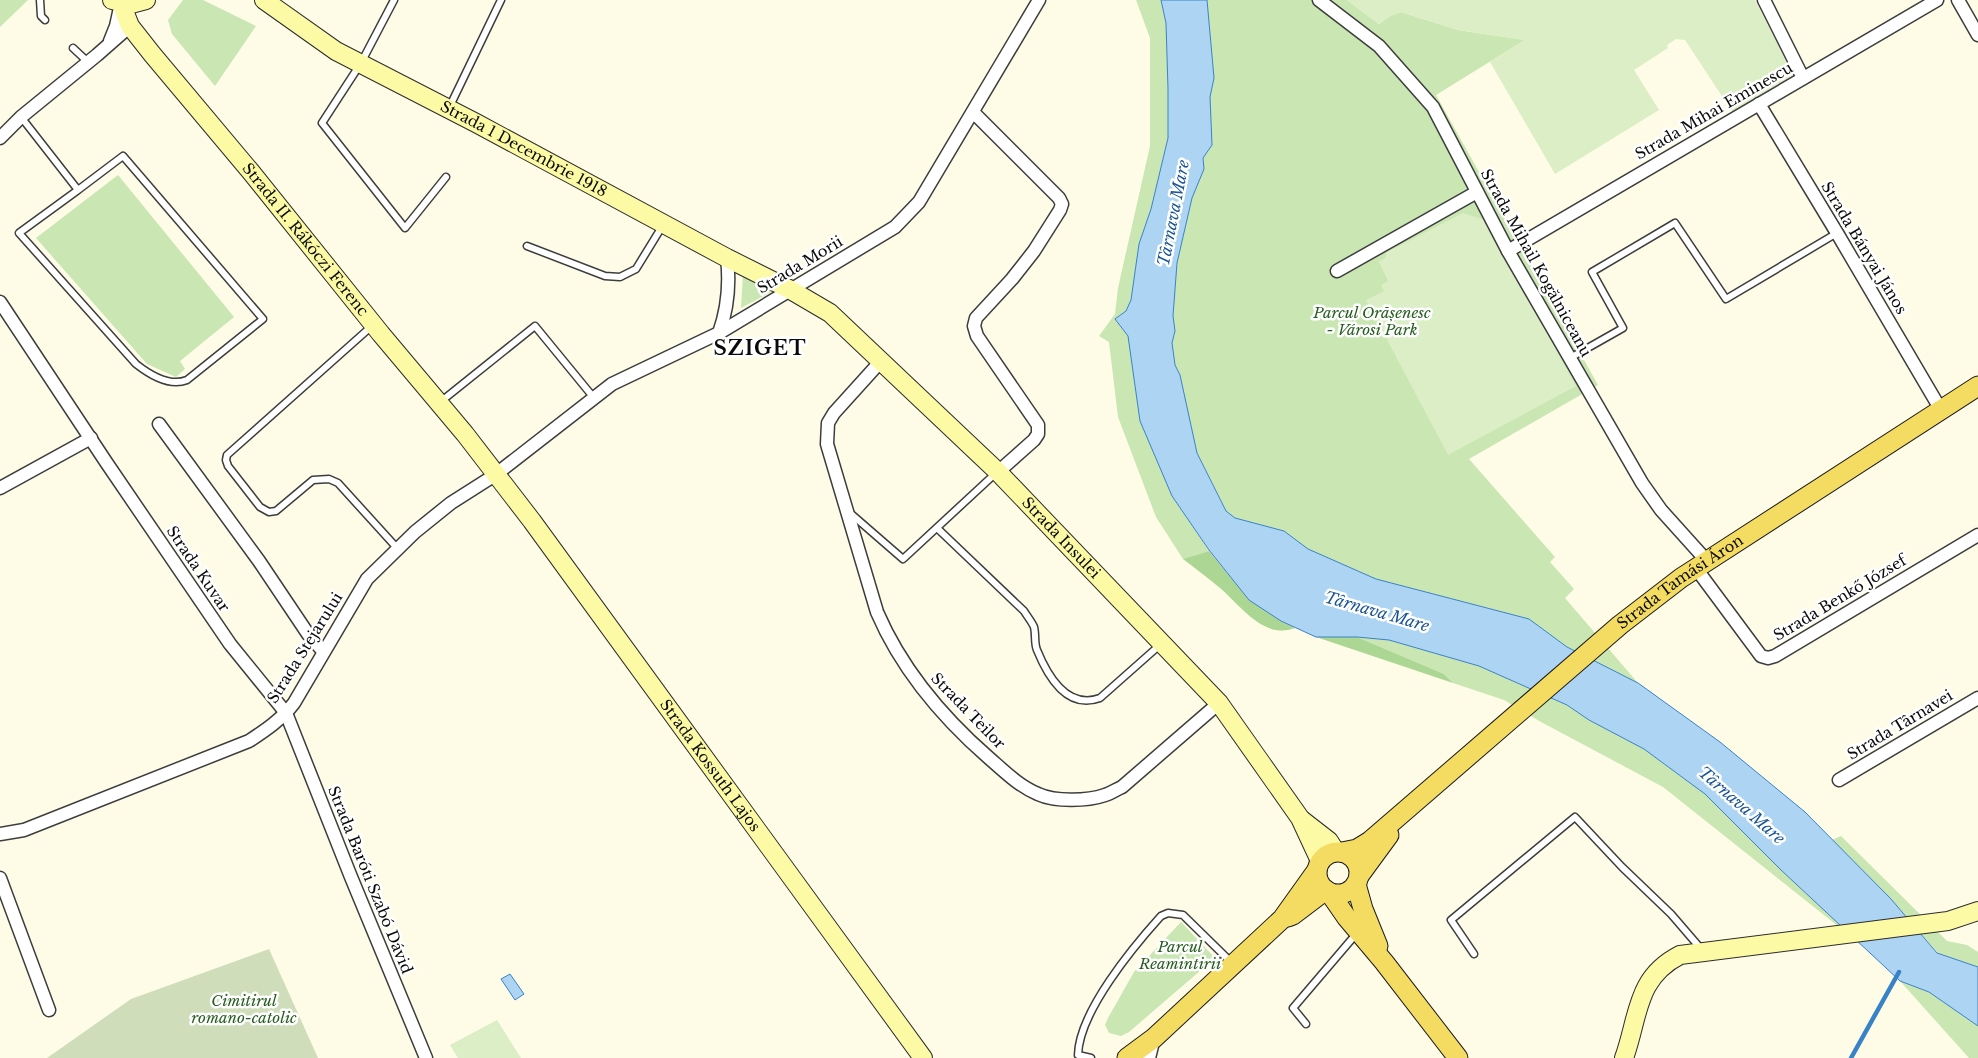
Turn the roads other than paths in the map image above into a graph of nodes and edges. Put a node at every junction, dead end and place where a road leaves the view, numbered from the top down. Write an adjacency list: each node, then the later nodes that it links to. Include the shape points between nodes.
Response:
1 (40, 0): 12 (lane, via 41,16)
2 (146, 0): 11 (main road, via 131,4)
3 (264, 0): 18 (main road, Strada 1 Decembrie 1918, via 336,51)
4 (394, 0): 18 (lane)
5 (1039, 0): 22 (street, Strada Morii)
6 (1319, 0): 27 (street, Strada Mihail Kogălniceanu, via 1379,46 1433,108)
7 (1764, 0): 19 (street)
8 (1937, 0): 19 (street, Strada Mihai Eminescu)
9 (1958, 0): 14 (street)
10 (499, 1): 21 (lane)
11 (116, 2): 13 (main road, Strada II. Rákóczi Ferenc); 15 (street, via 116,26)
12 (45, 20)
13 (130, 26): 15 (street); 36 (main road, Strada II. Rákóczi Ferenc)
14 (1978, 35)
15 (108, 46): 17 (street)
16 (73, 48): 17 (lane)
17 (88, 62): 23 (street)
18 (361, 64): 21 (main road, Strada 1 Decembrie 1918); 25 (lane, via 322,124 405,228)
19 (1803, 78): 20 (street, Strada Mihai Eminescu)
20 (1759, 104): 29 (street, Strada Bányai János); 31 (street, Strada Mihai Eminescu)
21 (448, 109): 28 (main road, Strada 1 Decembrie 1918)
22 (973, 112): 34 (street, Strada Morii, via 908,215 895,227); 46 (street, via 1062,204 1034,251 976,318 974,326 977,336 1038,425 1034,440)
23 (21, 117): 24 (street); 26 (lane)
24 (0, 138)
25 (446, 177)
26 (78, 190): 26 (lane, via 123,156 263,319 187,380 174,383 148,374 19,233)
27 (1477, 192): 31 (street, Strada Mihail Kogălniceanu); 33 (street)
28 (663, 224): 30 (lane, via 636,269 620,277 605,276); 32 (main road, Strada 1 Decembrie 1918)
29 (1837, 233): 38 (lane, via 1726,299 1675,223 1592,272 1623,328); 43 (street, Strada Bányai János)
30 (527, 246)
31 (1508, 251): 38 (street, Strada Mihail Kogălniceanu)
32 (727, 258): 34 (main road, Strada 1 Decembrie 1918); 37 (street, via 728,303)
33 (1337, 271)
34 (789, 289): 37 (street, Strada Morii); 39 (main road, Strada Insulei, via 830,313)
35 (0, 302): 45 (street, Strada Kuvar)
36 (374, 324): 42 (main road, Strada II. Rákóczi Ferenc); 52 (lane, via 227,455 226,460 260,507 269,512 276,511 313,480 329,479 338,483)
37 (719, 333): 41 (street, Strada Morii, via 612,384)
38 (1570, 358): 53 (street, Strada Mihail Kogălniceanu, via 1642,483)
39 (881, 361): 46 (main road, Strada Insulei); 49 (street, Strada Teilor, via 828,423 827,444)
40 (1978, 386): 43 (main road, Strada Tamási Áron)
41 (594, 398): 42 (lane, via 535,326); 47 (street, Strada Morii)
42 (439, 404): 47 (main road, Strada II. Rákóczi Ferenc)
43 (1941, 410): 53 (main road, Strada Tamási Áron)
44 (158, 424): 55 (street, via 259,561 308,634)
45 (91, 438): 48 (street); 58 (street, Strada Kuvar, via 230,644)
46 (998, 472): 50 (lane); 54 (main road, Strada Insulei)
47 (496, 475): 52 (street, Strada Stejarului, via 451,503); 81 (main road, Strada Kossuth Lajos)
48 (0, 488)
49 (846, 508): 50 (lane, via 903,558); 57 (street, Strada Teilor, via 877,612 910,672 968,740 1017,782 1038,795 1085,799 1122,787)
50 (938, 528): 54 (lane, via 1024,611 1034,626 1036,648 1064,693 1090,702 1100,698)
51 (1978, 535): 53 (street, Strada Benkő József, via 1768,658 1761,656)
52 (397, 548): 55 (street, Strada Stejarului, via 367,579)
53 (1701, 564): 60 (main road, Strada Tamási Áron, via 1603,640)
54 (1162, 643): 57 (main road, Strada Insulei)
55 (324, 651): 58 (street, Strada Stejarului)
56 (1978, 698): 59 (street, Strada Târnavei)
57 (1219, 703): 61 (main road, Strada Insulei)
58 (286, 713): 62 (street, Strada Stejarului, via 249,741 24,830); 80 (street, Strada Baróti Szabó Dávid)
59 (1839, 780)
60 (1408, 810): 63 (main road, Strada Tamási Áron, via 1363,846); 66 (main road, Strada Tamási Áron)
61 (1300, 818): 63 (main road, Strada Insulei); 64 (main road, Strada Insulei)
62 (0, 834)
63 (1339, 852): 64 (main road, via 1327,854); 66 (main road, via 1355,861 1359,868)
64 (1318, 865): 67 (main road, via 1320,885); 69 (main road)
65 (0, 878): 75 (street)
66 (1357, 881): 67 (main road, via 1344,894); 73 (main road, via 1363,909)
67 (1327, 891): 69 (main road); 70 (main road)
68 (1978, 911): 71 (main road, via 1948,921)
69 (1282, 919): 74 (main road)
70 (1358, 932): 73 (main road); 76 (lane, via 1293,1008)
71 (1703, 951): 72 (lane, via 1575,817 1451,920); 79 (main road, via 1680,955 1664,963 1651,978 1636,1012)
72 (1474, 954)
73 (1384, 962): 85 (main road)
74 (1233, 965): 77 (main road); 78 (lane, via 1182,915 1168,913 1161,916 1114,976 1091,1013)
75 (49, 1010)
76 (1306, 1024)
77 (1154, 1038): 83 (main road); 84 (street)
78 (1076, 1056): 82 (lane)
79 (1625, 1056)
80 (426, 1058)
81 (923, 1058)
82 (1091, 1058)
83 (1128, 1058)
84 (1149, 1058)
85 (1458, 1058)

